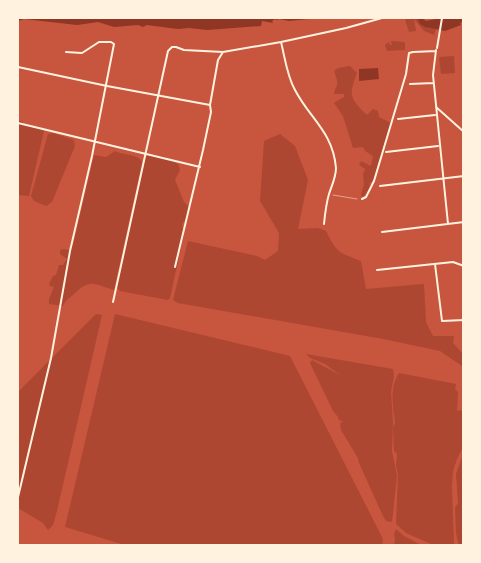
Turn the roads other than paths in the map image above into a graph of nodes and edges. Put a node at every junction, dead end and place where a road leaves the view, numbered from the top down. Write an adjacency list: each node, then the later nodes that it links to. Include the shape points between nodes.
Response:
1 (382, 18): 3 (street)
2 (442, 18): 6 (street)
3 (281, 42): 5 (street); 28 (street, via 290,81 332,146 335,181 329,194)
4 (66, 52): 10 (street, via 82,52 99,42 113,43)
5 (223, 52): 11 (street, via 169,49); 12 (street, via 218,60)
6 (436, 52): 8 (street); 26 (street, via 409,54 374,181)
7 (18, 67): 10 (street)
8 (434, 83): 9 (street); 13 (street)
9 (410, 84)
10 (107, 86): 11 (street); 18 (street)
11 (157, 95): 12 (street); 21 (street)
12 (210, 105): 22 (street)
13 (436, 107): 14 (street); 17 (street)
14 (436, 115): 15 (street); 19 (street)
15 (398, 119)
16 (18, 123): 18 (street)
17 (464, 132)
18 (96, 141): 21 (street); 37 (street)
19 (439, 146): 20 (street); 24 (street)
20 (386, 152)
21 (144, 153): 22 (street); 35 (street)
22 (200, 167): 33 (street)
23 (464, 176): 24 (street)
24 (443, 178): 25 (street); 29 (street)
25 (380, 186)
26 (362, 199)
27 (464, 222): 29 (street)
28 (324, 224)
29 (448, 224): 30 (street)
30 (382, 232)
31 (435, 264): 32 (street, via 453,262); 34 (street); 36 (street, via 442,322)
32 (464, 266)
33 (175, 268)
34 (377, 270)
35 (113, 302)
36 (464, 320)
37 (18, 497)

